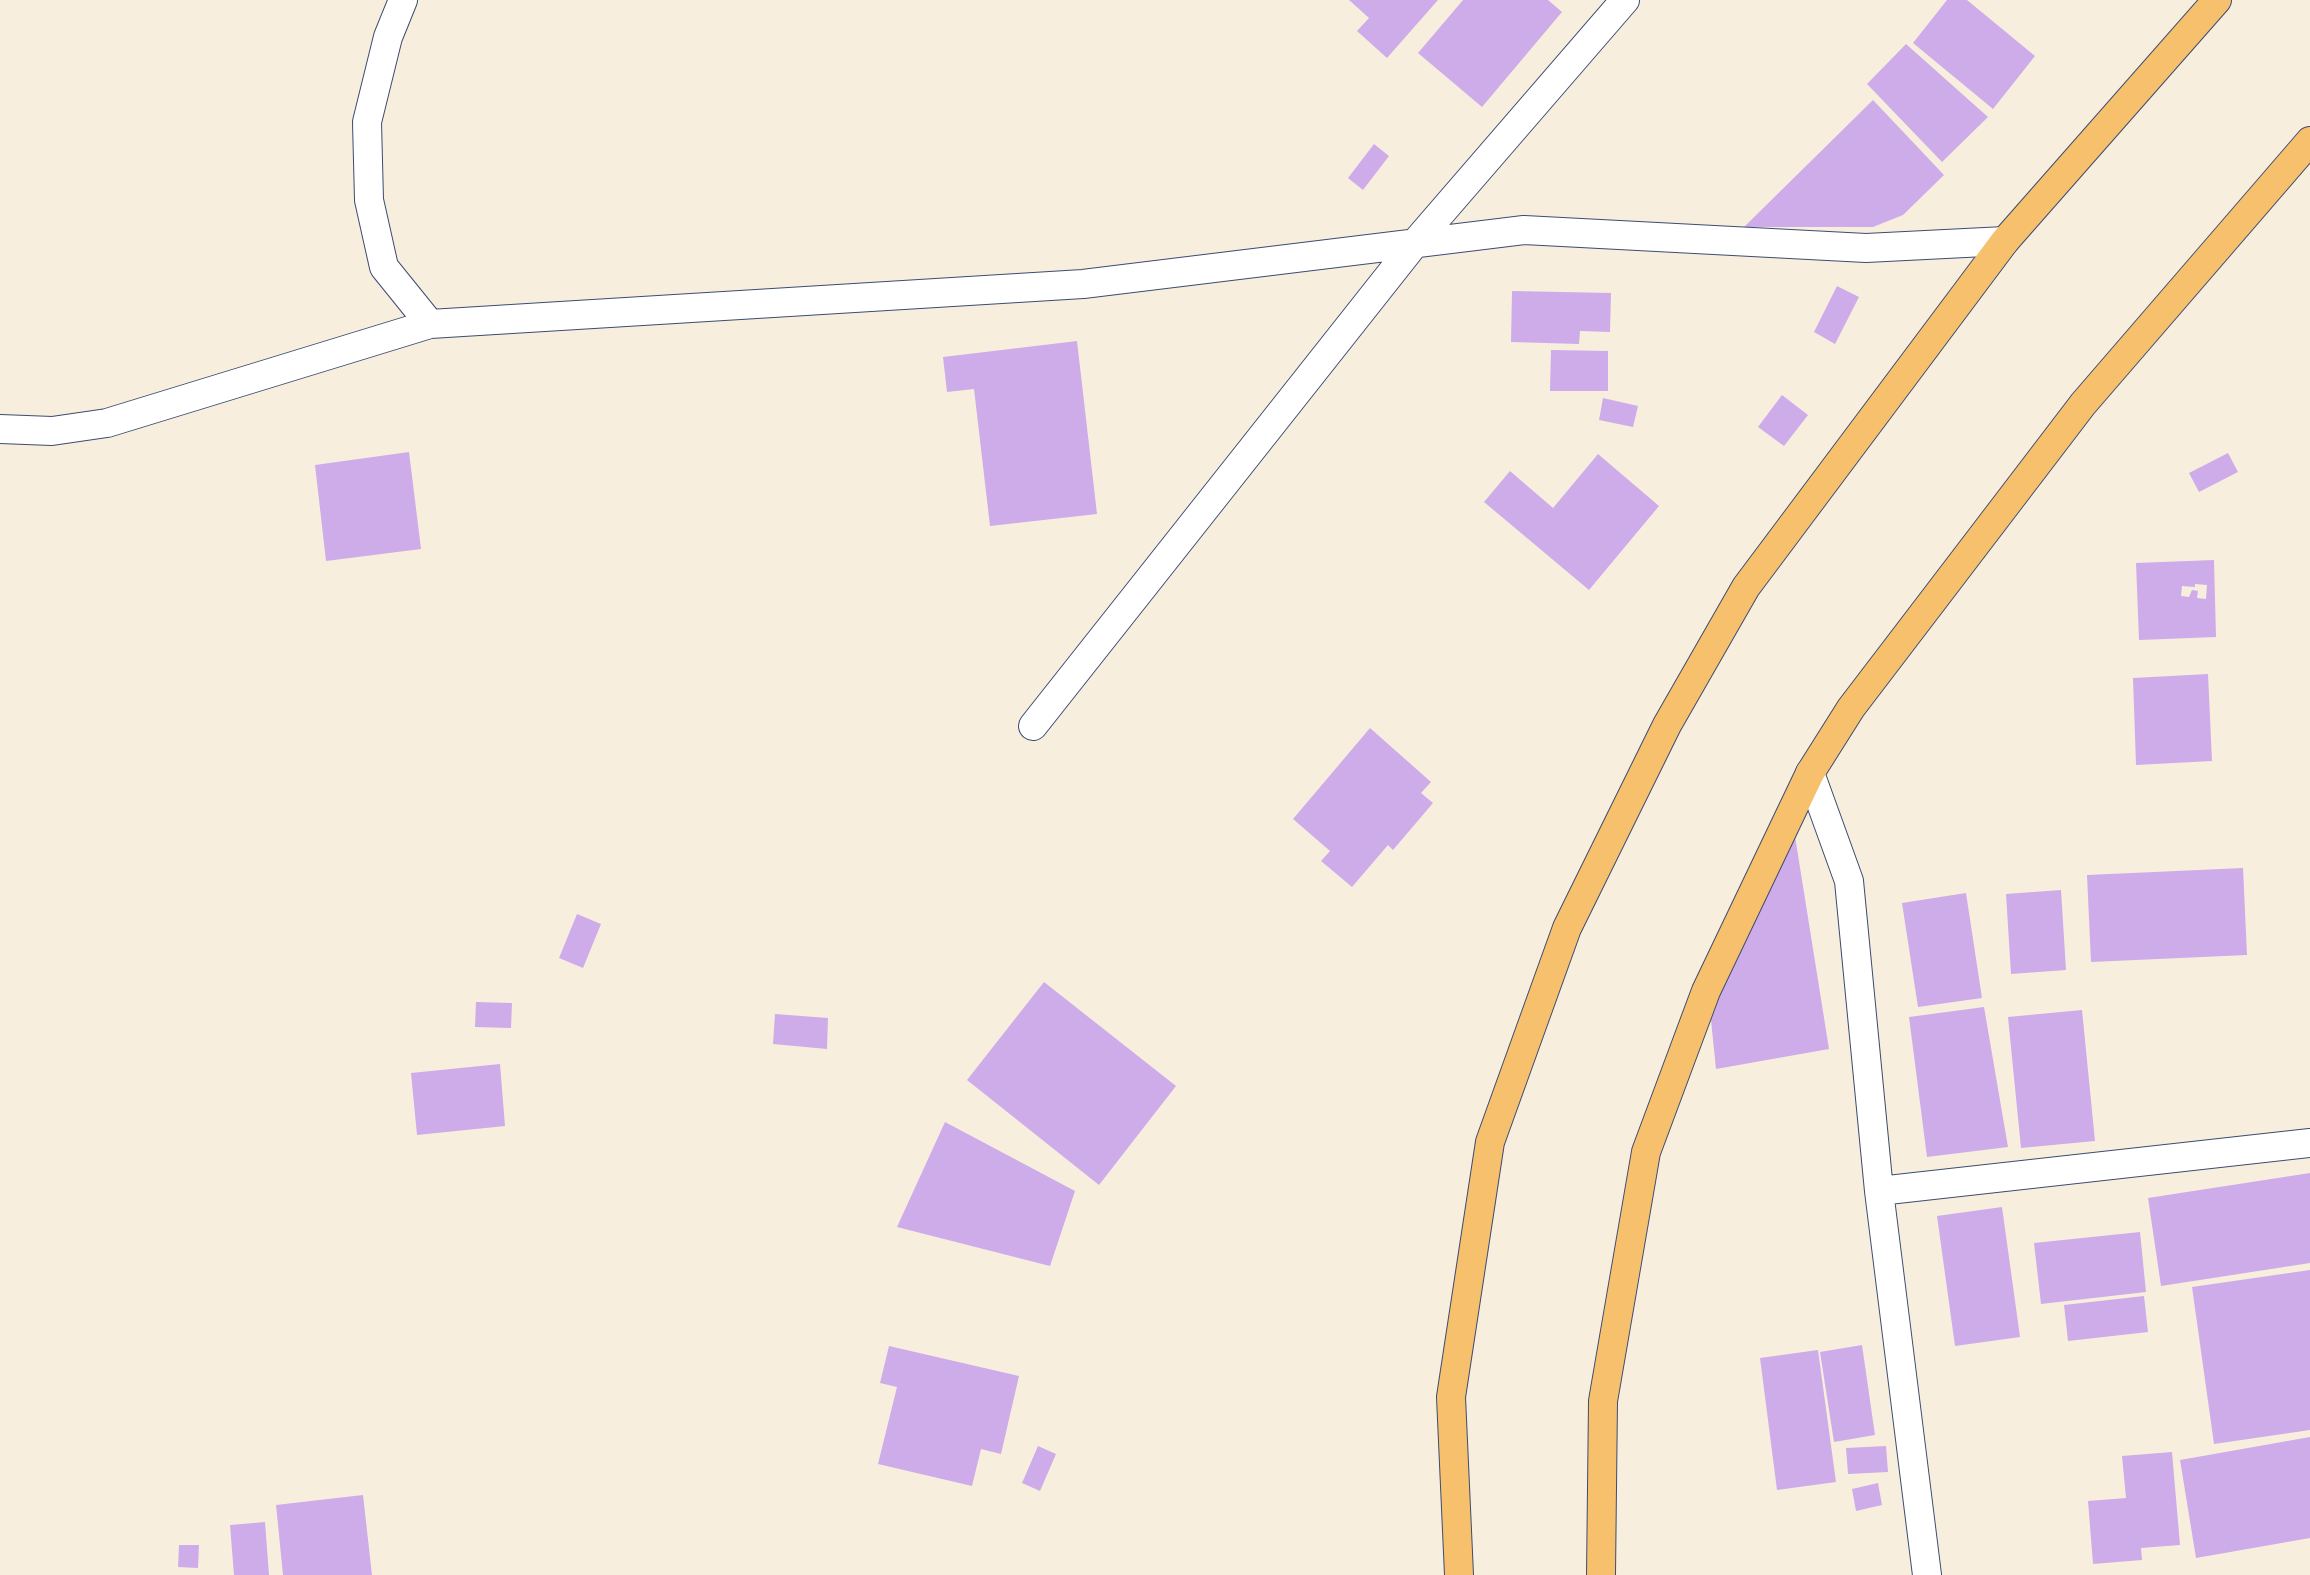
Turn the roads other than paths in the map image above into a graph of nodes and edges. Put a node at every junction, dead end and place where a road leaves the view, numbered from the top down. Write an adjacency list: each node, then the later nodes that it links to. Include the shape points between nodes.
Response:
1 (403, 0): 7 (street, via 388,37 367,122 369,200 384,267)
2 (1625, 0): 6 (street)
3 (2217, 0): 5 (highway)
4 (2305, 152): 10 (highway, via 2083,404 1851,708)
5 (2005, 241): 6 (street, via 1866,248 1524,230); 13 (highway, via 1746,587 1667,726 1567,928 1490,1142 1451,1397)
6 (1415, 243): 7 (street, via 1082,284); 9 (street)
7 (430, 324): 8 (street, via 107,422 52,431)
8 (0, 428)
9 (1033, 726)
10 (1810, 773): 12 (street, via 1850,881); 14 (highway, via 1714,974 1646,1152 1603,1401)
11 (2310, 1143): 12 (street)
12 (1879, 1191): 15 (street)
13 (1459, 1575)
14 (1600, 1575)
15 (1927, 1575)

